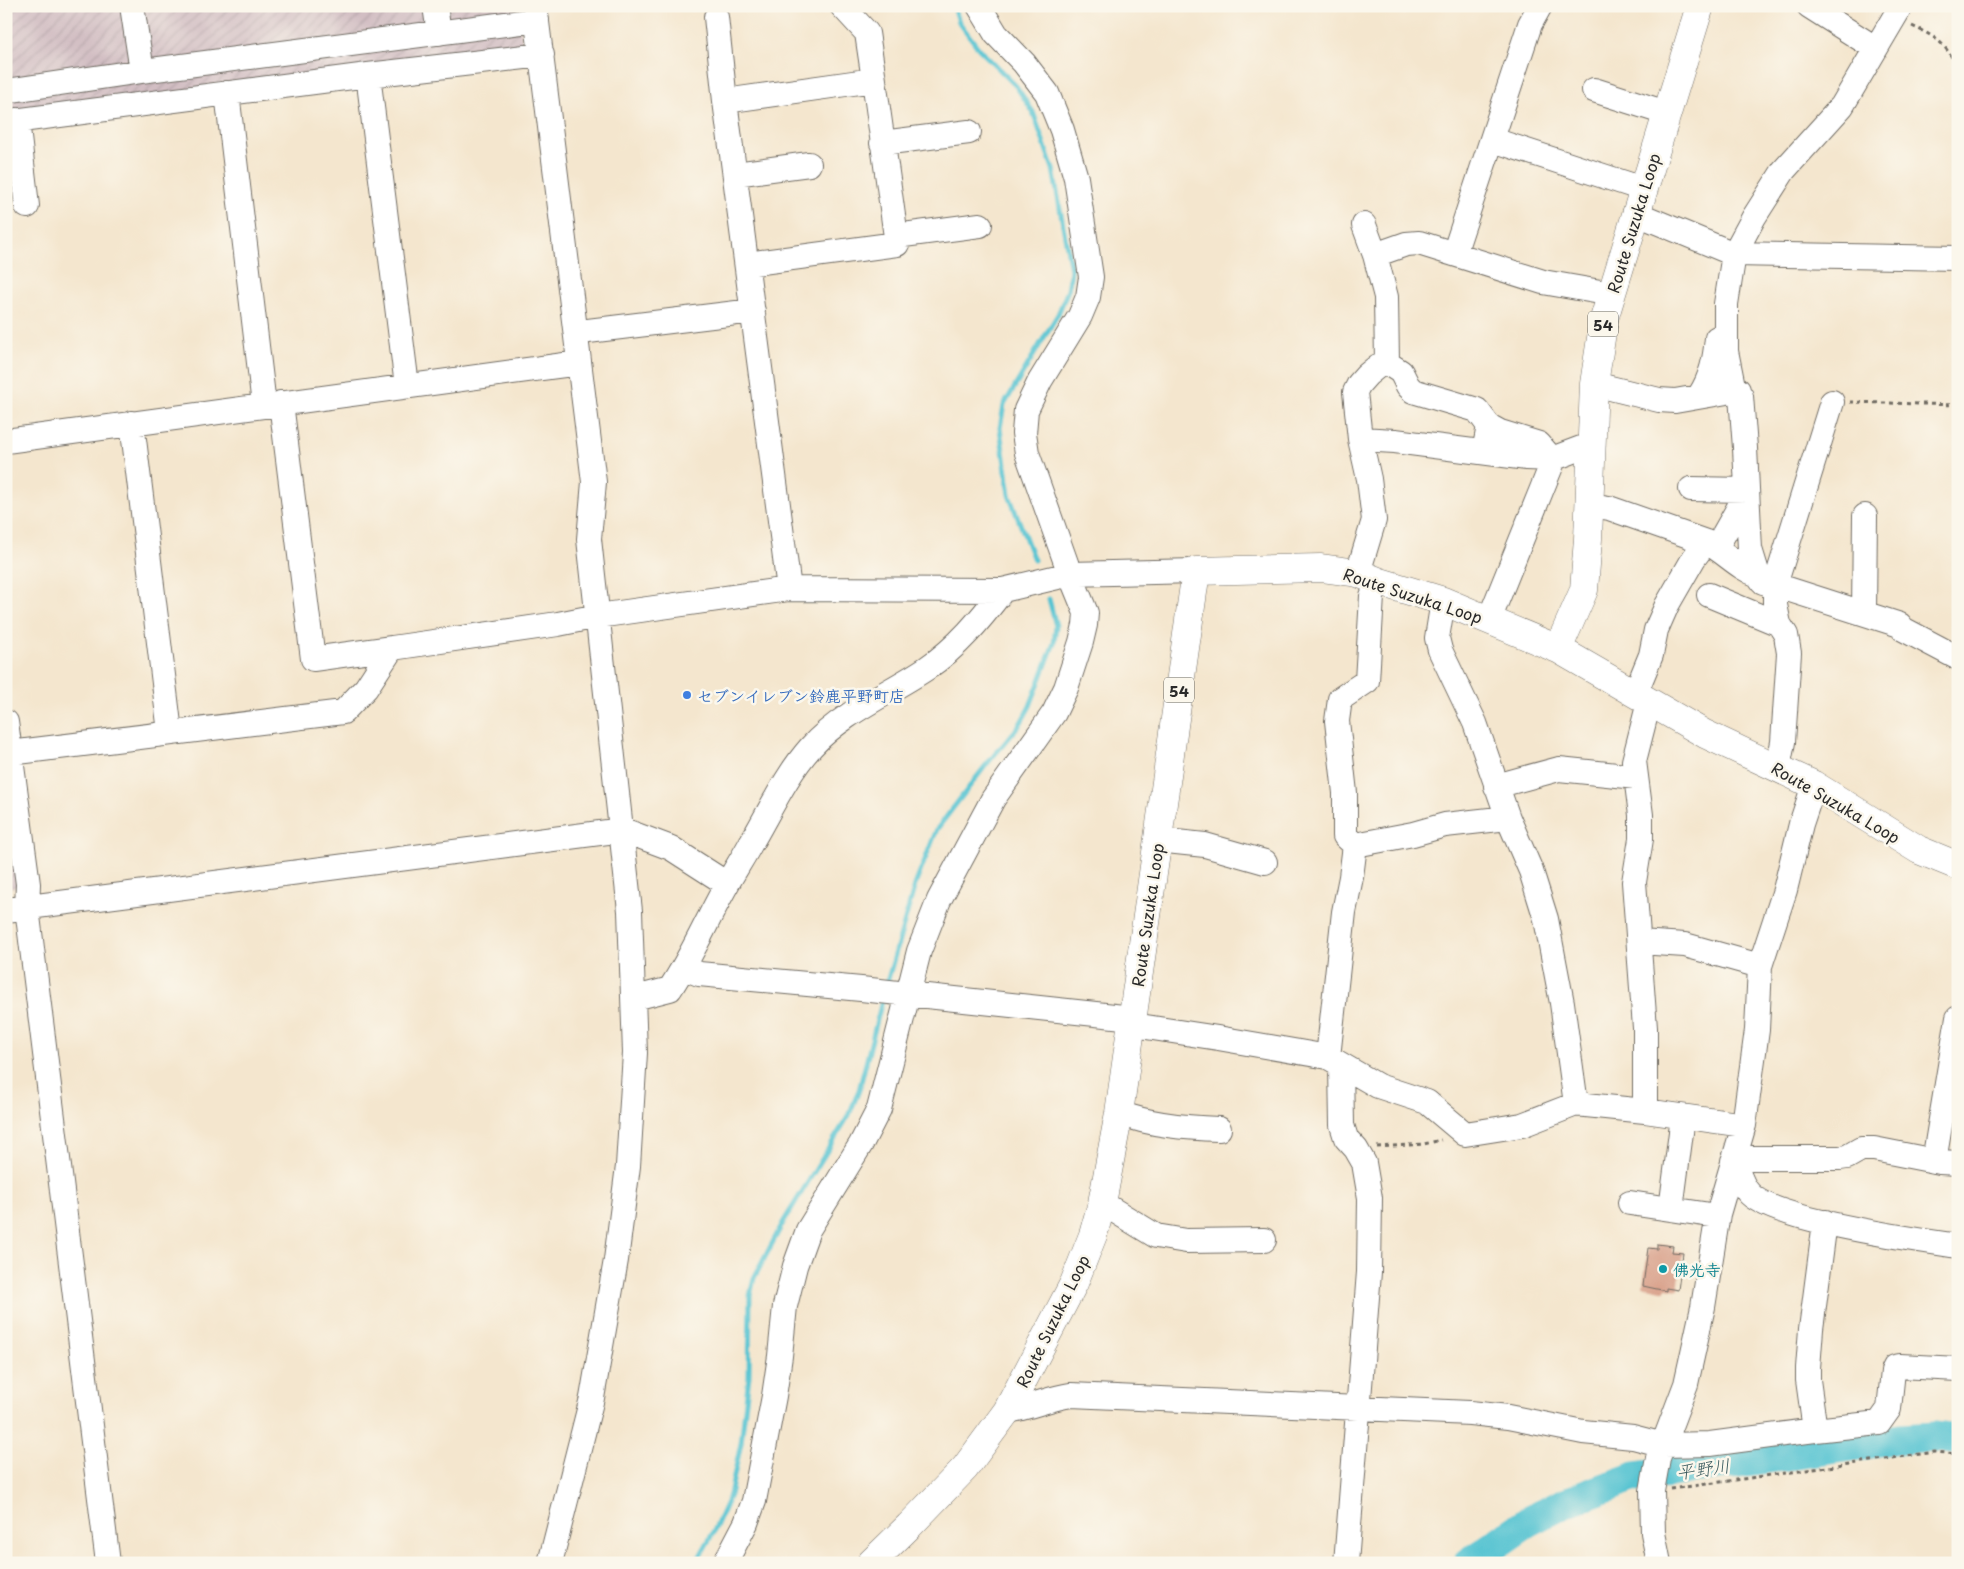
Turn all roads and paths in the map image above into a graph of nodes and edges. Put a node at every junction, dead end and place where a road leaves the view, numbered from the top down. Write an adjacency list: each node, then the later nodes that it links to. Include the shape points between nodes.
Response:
1 (132, 6): 15 (street)
2 (435, 6): 11 (street)
3 (842, 6): 17 (street, via 867,33)
4 (979, 6): 65 (street, via 996,34 1047,93 1076,178 1091,277 1088,297 1026,410 1024,433 1027,453)
5 (1540, 6): 25 (street, via 1530,24)
6 (1700, 6): 22 (main road, Route Suzuka Loop / 54)
7 (1809, 6): 12 (street)
8 (1897, 12): 12 (street); 14 (path, via 1947,47)
9 (536, 13): 11 (street); 13 (street)
10 (716, 17): 21 (street)
11 (439, 33): 15 (street)
12 (1875, 48): 35 (street, via 1842,106 1784,170)
13 (542, 55): 16 (street); 43 (street)
14 (1958, 68)
15 (142, 71): 19 (street)
16 (368, 75): 20 (street); 46 (street)
17 (874, 80): 21 (street); 26 (street)
18 (1594, 90): 22 (street)
19 (6, 91)
20 (227, 93): 23 (street); 50 (street)
21 (724, 101): 28 (street)
22 (1666, 113): 29 (main road, Route Suzuka Loop / 54)
23 (12, 121): 30 (street)
24 (969, 132): 26 (street)
25 (1493, 140): 29 (street); 34 (street)
26 (882, 143): 33 (street)
27 (809, 164): 28 (street)
28 (735, 174): 38 (street)
29 (1639, 201): 35 (street); 39 (main road, Route Suzuka Loop / 54)
30 (28, 206)
31 (980, 225): 33 (street)
32 (1364, 225): 36 (street)
33 (896, 236): 38 (street, via 897,244)
34 (1454, 254): 36 (street, via 1418,243); 39 (street, via 1543,282)
35 (1734, 254): 37 (street); 40 (street)
36 (1375, 255): 44 (street, via 1386,297)
37 (1958, 258)
38 (747, 264): 41 (street)
39 (1612, 294): 45 (main road, Route Suzuka Loop / 54, via 1604,319)
40 (1726, 304): 47 (street, via 1726,351 1733,386); 48 (street, via 1718,319 1715,362)
41 (753, 311): 42 (street); 68 (street)
42 (588, 330)
43 (579, 363): 46 (street); 73 (street, via 594,482 589,539)
44 (1386, 363): 53 (street, via 1401,372 1413,391 1477,410); 54 (street, via 1367,375 1355,392)
45 (1594, 384): 48 (street, via 1659,400 1675,401); 56 (main road, Route Suzuka Loop / 54)
46 (406, 386): 50 (street)
47 (1738, 390): 48 (street); 60 (street, via 1742,405)
48 (1700, 395)
49 (1832, 402): 51 (path); 67 (street)
50 (272, 404): 52 (street); 76 (street, via 309,616 313,659)
51 (1958, 404)
52 (132, 423): 55 (street); 81 (street)
53 (1489, 426): 57 (street); 58 (street, via 1539,444)
54 (1360, 439): 57 (street); 66 (street, via 1374,520)
55 (6, 441)
56 (1592, 444): 58 (street); 61 (main road, Route Suzuka Loop / 54)
57 (1484, 452): 58 (street)
58 (1553, 459): 74 (street)
59 (1691, 489): 60 (street)
60 (1747, 491): 63 (street); 67 (street, via 1750,549)
61 (1590, 505): 63 (street, via 1609,508); 77 (main road, Route Suzuka Loop / 54, via 1584,590)
62 (1865, 516): 72 (street)
63 (1711, 545): 67 (street, via 1744,570); 79 (street, via 1694,558 1656,630)
64 (1196, 571): 65 (street); 66 (main road, Route Suzuka Loop, via 1321,568); 89 (main road, Route Suzuka Loop / 54)
65 (1070, 574): 69 (street); 98 (street, via 1086,619 1066,688 1054,714 994,799 939,900)
66 (1369, 578): 71 (main road, Route Suzuka Loop); 90 (street, via 1372,596 1367,681 1340,699 1337,721 1345,793 1345,836)
67 (1767, 580): 72 (street); 75 (street)
68 (789, 589): 69 (street); 73 (street)
69 (1003, 590): 93 (street, via 980,620 947,653 897,687 852,712 811,747 780,791)
70 (1710, 595): 75 (street)
71 (1443, 601): 74 (main road, Route Suzuka Loop); 85 (street, via 1437,638 1440,650 1475,723)
72 (1864, 613): 78 (street, via 1900,625)
73 (598, 616): 76 (street); 88 (street)
74 (1489, 620): 77 (main road, Route Suzuka Loop)
75 (1779, 624): 83 (street, via 1786,635 1789,653 1783,742)
76 (392, 648): 81 (street, via 366,688 343,712)
77 (1558, 649): 79 (main road, Route Suzuka Loop)
78 (1958, 658)
79 (1642, 698): 83 (main road, Route Suzuka Loop, via 1705,734); 84 (street, via 1634,761)
80 (6, 722): 82 (street)
81 (170, 732): 82 (street)
82 (10, 753): 94 (street, via 28,884)
83 (1778, 768): 86 (main road, Route Suzuka Loop)
84 (1636, 777): 85 (street, via 1559,769); 95 (street, via 1641,815 1634,882)
85 (1496, 786): 87 (street)
86 (1814, 786): 92 (main road, Route Suzuka Loop, via 1919,850); 96 (street)
87 (1508, 818): 90 (street, via 1445,825); 103 (street, via 1531,870 1546,919)
88 (622, 830): 93 (street, via 672,848); 94 (street); 99 (street)
89 (1157, 840): 91 (street, via 1205,845); 101 (main road, Route Suzuka Loop / 54)
90 (1355, 845): 102 (street, via 1344,912)
91 (1265, 862)
92 (1958, 866)
93 (727, 884): 97 (street)
94 (17, 909): 128 (street)
95 (1639, 942): 96 (street, via 1685,946); 104 (street, via 1645,1028)
96 (1760, 966): 107 (street, via 1757,1030)
97 (684, 968): 98 (street, via 699,974); 99 (street, via 670,989)
98 (904, 993): 101 (street); 130 (street, via 879,1109 808,1230 795,1266 784,1306 777,1380 754,1501)
99 (634, 998): 129 (street, via 635,1053 630,1138 616,1260 592,1398)
100 (1958, 1018): 112 (street)
101 (1133, 1022): 102 (street); 105 (main road, Route Suzuka Loop / 54)
102 (1335, 1061): 109 (street, via 1378,1086 1427,1102); 110 (street, via 1342,1125 1346,1138)
103 (1576, 1104): 104 (street); 109 (street, via 1522,1125)
104 (1645, 1111): 106 (street)
105 (1119, 1113): 108 (street, via 1162,1125); 115 (main road, Route Suzuka Loop / 54)
106 (1683, 1117): 107 (street); 116 (street)
107 (1744, 1125): 111 (street)
108 (1219, 1129)
109 (1465, 1134): 110 (path, via 1424,1144)
110 (1356, 1149): 122 (street, via 1364,1163 1370,1198 1369,1272)
111 (1733, 1161): 112 (street, via 1746,1158 1840,1158 1861,1149 1874,1149); 117 (street); 118 (street, via 1748,1192 1770,1207)
112 (1934, 1161): 113 (street)
113 (1958, 1164)
114 (1630, 1202): 116 (street)
115 (1102, 1203): 119 (street, via 1156,1236 1186,1241); 123 (main road, Route Suzuka Loop / 54, via 1074,1283)
116 (1671, 1209): 117 (street)
117 (1717, 1216): 125 (street, via 1704,1307 1686,1384)
118 (1825, 1222): 120 (street); 124 (street, via 1808,1368)
119 (1264, 1240)
120 (1958, 1246)
121 (1958, 1369): 124 (street, via 1896,1367 1889,1410 1879,1423)
122 (1359, 1408): 123 (street, via 1071,1395); 125 (street, via 1508,1417 1584,1432 1633,1437); 132 (street)
123 (1007, 1411): 131 (main road, Route Suzuka Loop / 54, via 965,1468)
124 (1815, 1430): 125 (street)
125 (1661, 1452): 127 (street)
126 (1958, 1454): 127 (path, via 1935,1452)
127 (1652, 1491): 133 (street, via 1653,1533)
128 (108, 1563)
129 (550, 1563)
130 (725, 1563)
131 (871, 1563)
132 (1346, 1563)
133 (1659, 1563)

